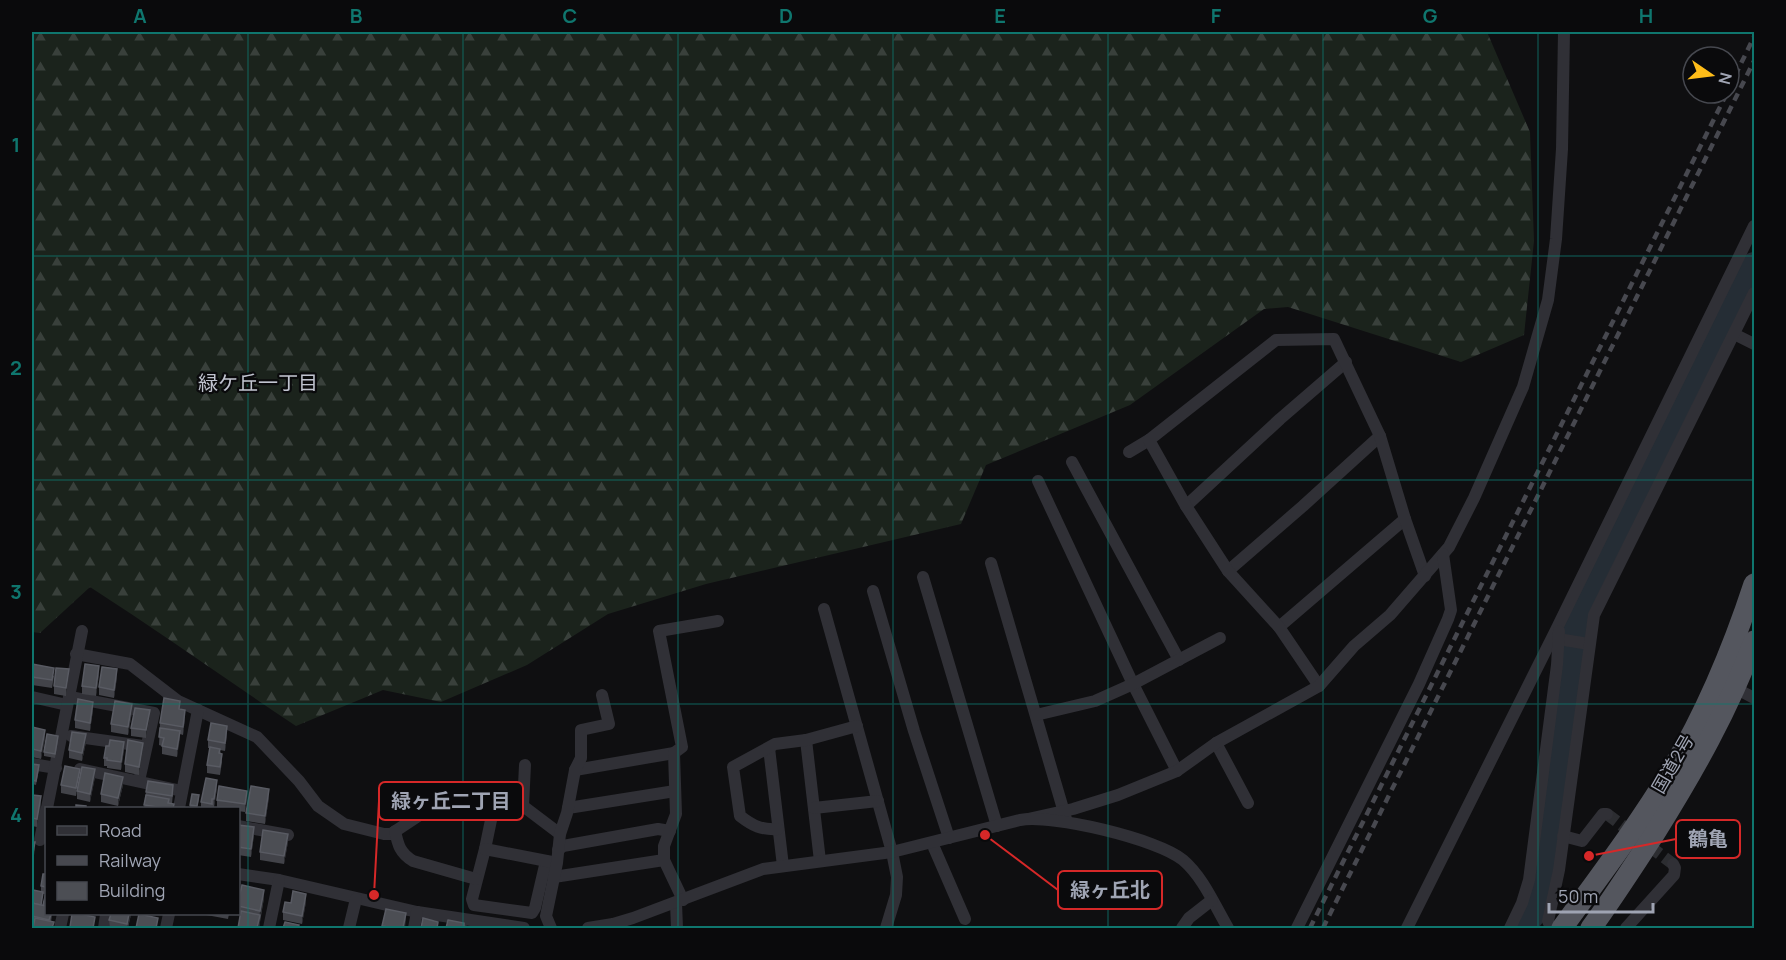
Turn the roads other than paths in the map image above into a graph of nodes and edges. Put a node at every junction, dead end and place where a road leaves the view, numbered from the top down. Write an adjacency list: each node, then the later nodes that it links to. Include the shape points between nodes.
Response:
1 (1564, 32): 14 (street, via 1562,149 1548,300 1523,387 1460,528)
2 (1755, 226): 23 (street)
3 (1755, 293): 4 (street)
4 (1734, 334): 5 (street); 29 (street, via 1594,615)
5 (1755, 344)
6 (1346, 362): 7 (street); 8 (street, via 1334,339 1276,340); 12 (street)
7 (1380, 436): 13 (street); 16 (street)
8 (1149, 440): 9 (street); 12 (street)
9 (1129, 452)
10 (1072, 462): 31 (street)
11 (1038, 481): 32 (street)
12 (1186, 506): 16 (street)
13 (1405, 519): 17 (street); 24 (street)
14 (1443, 554): 17 (street); 105 (street, via 1451,610 1448,618)
15 (991, 563): 40 (street)
16 (1228, 571): 24 (street)
17 (1425, 576): 33 (street)
18 (923, 577): 68 (street)
19 (1755, 584): 109 (highway, 国道2号, via 1718,679 1672,769 1631,834)
20 (873, 591): 75 (street)
21 (824, 609): 41 (street)
22 (718, 621): 47 (street, via 659,631 682,747)
23 (1560, 624): 27 (street); 106 (street)
24 (1279, 627): 33 (street)
25 (82, 631): 30 (street)
26 (1220, 638): 31 (street)
27 (1558, 639): 29 (street); 107 (street, via 1529,880)
28 (1755, 642): 34 (highway, 国道2号)
29 (1589, 644): 74 (street)
30 (76, 654): 38 (street); 39 (street, via 130,664)
31 (1179, 660): 32 (street)
32 (1133, 684): 40 (street, via 1095,701); 52 (street)
33 (1319, 686): 44 (street)
34 (1735, 688): 37 (street); 110 (highway, 国道2号, via 1671,807)
35 (602, 695): 51 (street, via 609,723 580,730 581,758)
36 (32, 697): 38 (street)
37 (1755, 698)
38 (69, 701): 42 (street); 45 (street, via 154,712)
39 (198, 710): 54 (street); 70 (street, via 257,737 318,806 344,824 384,834)
40 (1036, 715): 66 (street)
41 (857, 726): 43 (street); 57 (street)
42 (62, 735): 45 (street); 50 (street)
43 (806, 740): 46 (street); 63 (street)
44 (1216, 743): 52 (street); 58 (street)
45 (147, 746): 53 (street)
46 (769, 748): 69 (street); 69 (street, via 733,767 740,816 753,826)
47 (674, 753): 51 (street); 55 (street)
48 (32, 764): 50 (street)
49 (525, 765): 61 (street)
50 (56, 766): 53 (street); 59 (street)
51 (575, 770): 62 (street)
52 (1177, 771): 66 (street)
53 (139, 781): 54 (street)
54 (182, 791): 60 (street)
55 (675, 791): 62 (street); 71 (street, via 676,814)
56 (496, 796): 61 (street); 70 (street, via 459,789); 78 (street)
57 (878, 801): 63 (street); 79 (street)
58 (1248, 803)
59 (46, 804)
60 (179, 807)
61 (523, 807): 72 (street)
62 (568, 808): 72 (street)
63 (814, 808): 82 (street)
64 (45, 809): 76 (street)
65 (1607, 814): 74 (street, via 1582,841)
66 (1065, 817): 68 (street); 90 (street, via 1171,852 1192,870)
67 (240, 826): 73 (street)
68 (997, 826): 75 (street)
69 (778, 829): 84 (street)
70 (394, 831): 87 (street, via 399,849 412,861)
71 (670, 831): 80 (street, via 658,829 563,846); 81 (street)
72 (560, 834): 80 (street)
73 (288, 835)
74 (1563, 836): 108 (street, via 1548,921)
75 (950, 838): 77 (street)
76 (39, 840)
77 (932, 843): 79 (street); 93 (street)
78 (485, 849): 80 (street); 87 (street)
79 (892, 852): 82 (street); 102 (street, via 896,895)
80 (554, 858): 86 (street); 87 (street, via 532,913 474,905)
81 (664, 860): 86 (street); 91 (street)
82 (820, 861): 84 (street)
83 (1673, 864): 111 (street, via 1674,875)
84 (783, 866): 91 (street, via 763,869)
85 (240, 874): 88 (street)
86 (554, 877): 99 (street, via 546,916)
87 (476, 879)
88 (279, 880): 89 (street); 95 (street)
89 (356, 899): 92 (street); 96 (street)
90 (1212, 900): 103 (street); 104 (street)
91 (679, 901): 100 (street, via 613,924); 101 (street)
92 (417, 912): 94 (street); 97 (street)
93 (965, 919)
94 (479, 925): 98 (street)
95 (269, 928)
96 (349, 928)
97 (414, 928)
98 (525, 928)
99 (551, 928)
100 (588, 928)
101 (677, 928)
102 (886, 928)
103 (1182, 928)
104 (1228, 928)
105 (1297, 928)
106 (1407, 928)
107 (1510, 928)
108 (1551, 928)
109 (1562, 928)
110 (1591, 928)
111 (1626, 928)

